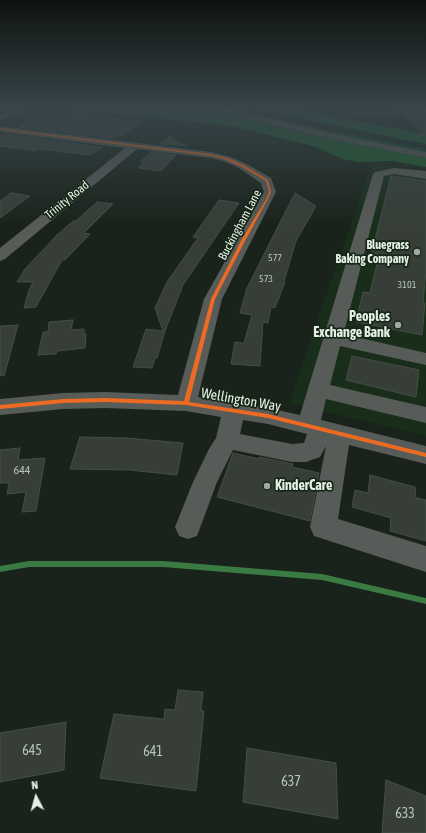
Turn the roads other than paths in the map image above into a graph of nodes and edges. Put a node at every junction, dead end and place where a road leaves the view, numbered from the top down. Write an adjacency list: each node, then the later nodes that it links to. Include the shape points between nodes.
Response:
1 (132, 148): 6 (street, Trinity Road)
2 (157, 148): 10 (street, Buckingham Lane, via 211,155 254,167 267,181 270,192 213,299)
3 (390, 148): 4 (highway)
4 (426, 155)
5 (426, 175): 7 (street, via 394,171 379,174)
6 (0, 256)
7 (335, 332): 8 (street, via 341,340); 9 (street)
8 (426, 359)
9 (318, 390): 13 (street); 14 (street)
10 (186, 404): 11 (street, Wellington Way, via 105,400); 12 (street, Wellington Way)
11 (0, 407)
12 (234, 410): 14 (street, Wellington Way); 15 (street)
13 (426, 415)
14 (323, 429): 15 (street, via 312,450 306,453 292,454); 16 (street, Wellington Way); 18 (street, via 323,527)
15 (227, 440): 17 (street, via 205,482)
16 (426, 455)
17 (188, 527)
18 (426, 559)

